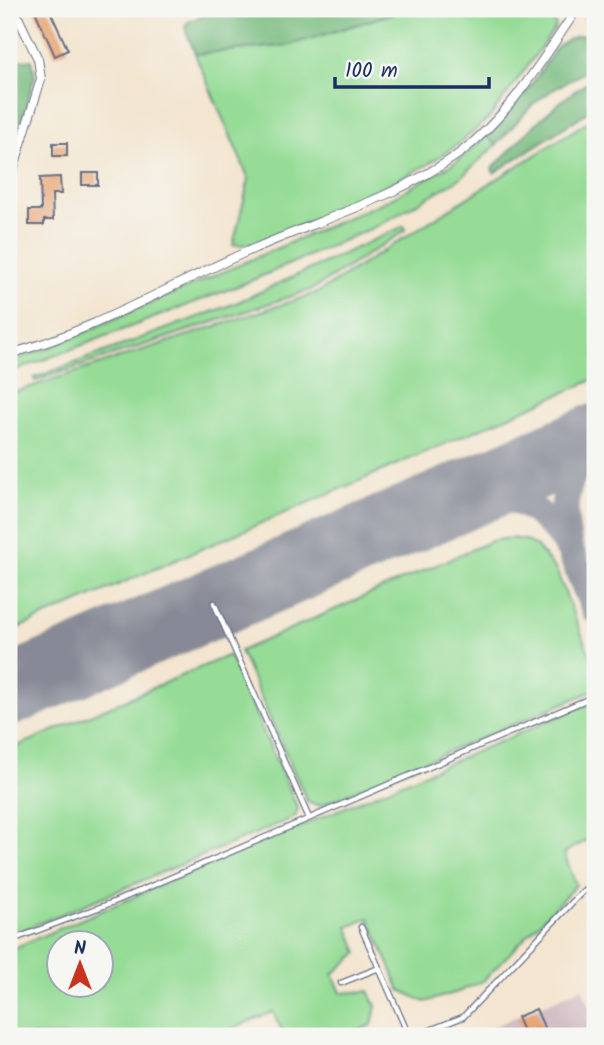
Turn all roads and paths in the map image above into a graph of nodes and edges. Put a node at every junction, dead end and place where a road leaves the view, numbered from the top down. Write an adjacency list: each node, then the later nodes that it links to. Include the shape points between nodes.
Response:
1 (14, 9): 3 (street, via 38,59 41,79)
2 (577, 9): 4 (street, via 514,99 460,153 374,199 99,320)
3 (9, 183)
4 (9, 354)
5 (215, 603): 7 (lane)
6 (595, 696): 7 (lane)
7 (309, 818): 10 (lane)
8 (595, 886): 14 (lane, via 583,891 463,1017)
9 (361, 927): 11 (lane)
10 (9, 942)
11 (379, 968): 12 (lane); 13 (lane)
12 (341, 983)
13 (409, 1036)
14 (415, 1036)

